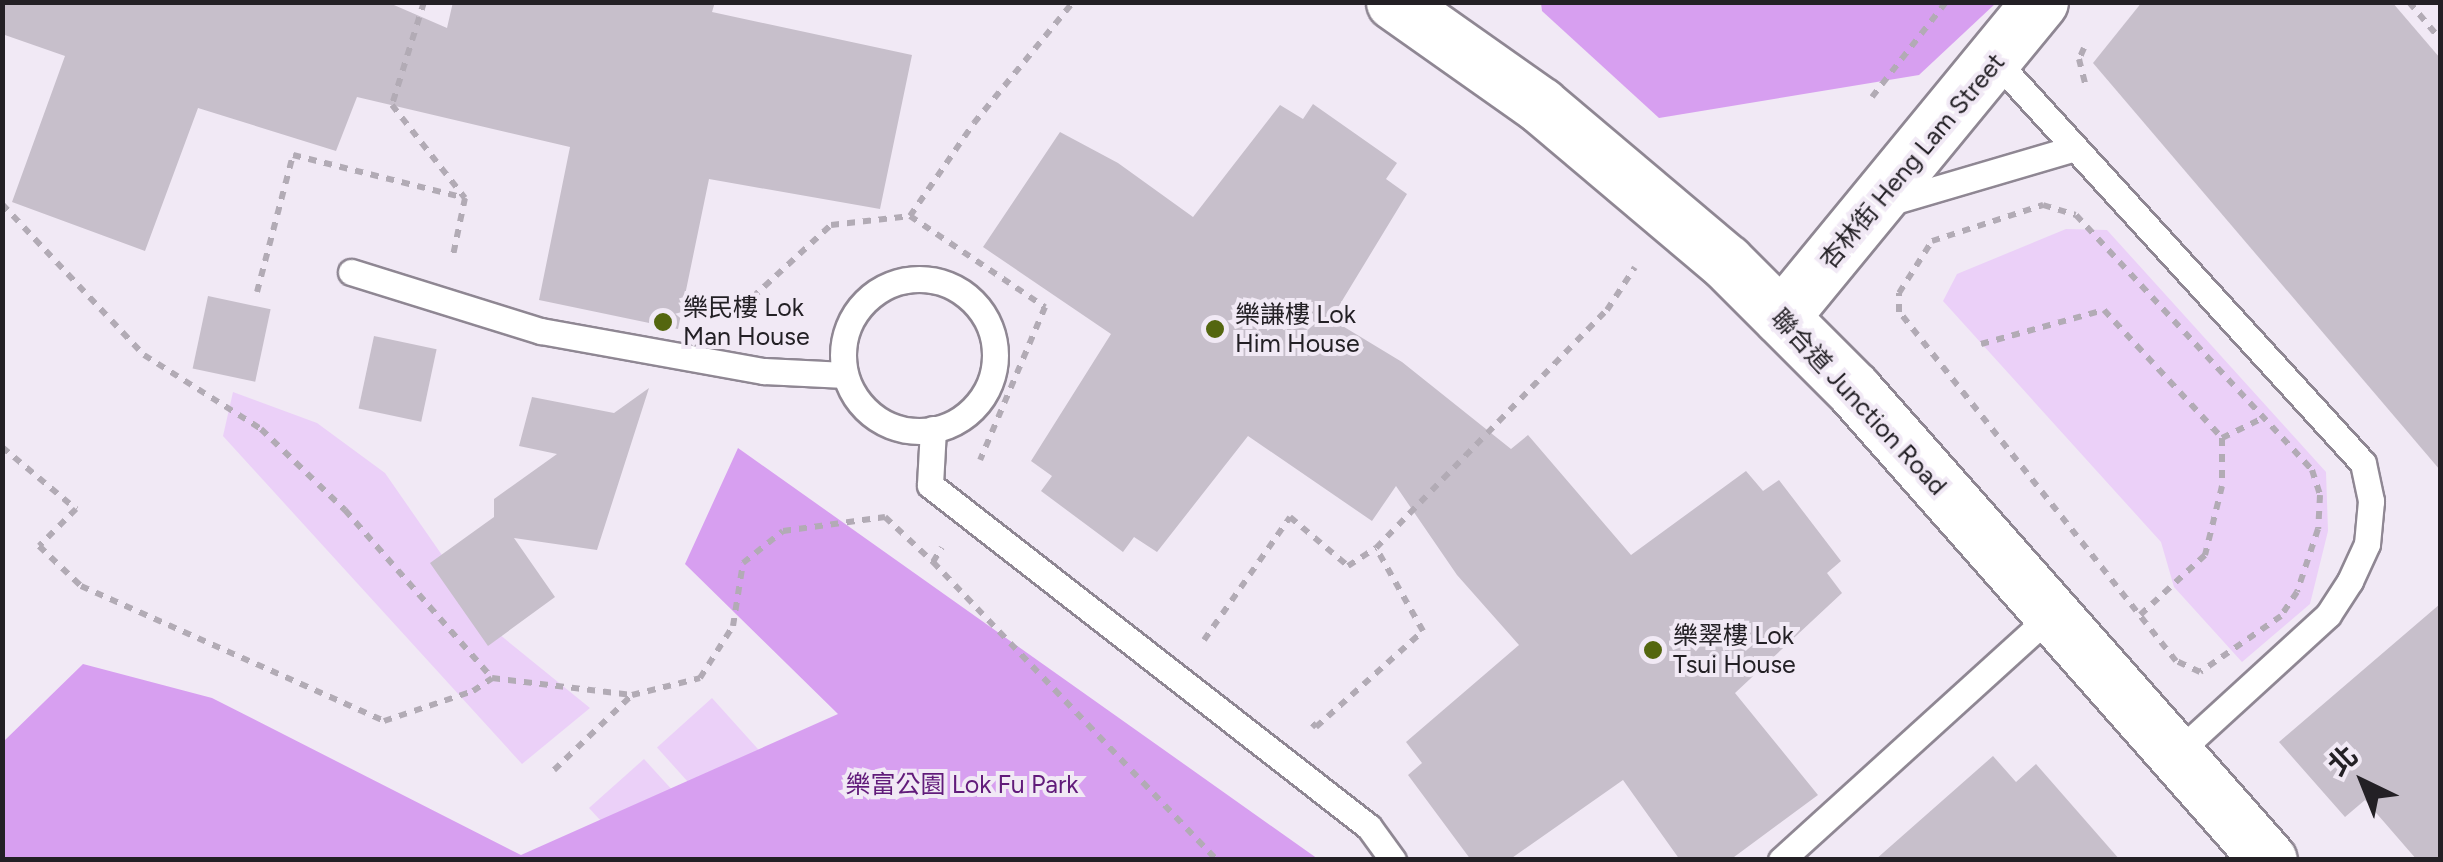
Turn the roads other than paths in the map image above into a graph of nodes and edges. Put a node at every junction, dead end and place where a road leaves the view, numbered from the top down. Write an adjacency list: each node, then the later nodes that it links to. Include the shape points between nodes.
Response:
1 (1394, 2): 7 (main road, 聯合道 Junction Road, via 1540,106 1726,262)
2 (2040, 2): 3 (main road, 杏林街 Heng Lam Street)
3 (1996, 61): 4 (lane); 5 (main road, 杏林街 Heng Lam Street)
4 (2076, 148): 5 (lane); 11 (lane, via 2363,463 2370,501 2367,544 2328,614)
5 (1873, 207): 7 (main road, 杏林街 Heng Lam Street)
6 (351, 272): 8 (lane, via 542,331 764,371)
7 (1781, 317): 10 (main road, 聯合道 Junction Road)
8 (845, 375): 9 (lane, via 854,396 878,419 910,431); 9 (lane, via 843,348 864,302 911,280 961,290 992,331 990,382 957,421)
9 (933, 430): 12 (lane, via 930,485 1368,827)
10 (2053, 614): 11 (main road, 聯合道 Junction Road); 13 (lane)
11 (2177, 753): 14 (main road, 聯合道 Junction Road)
12 (1393, 860)
13 (1781, 860)
14 (2269, 860)

